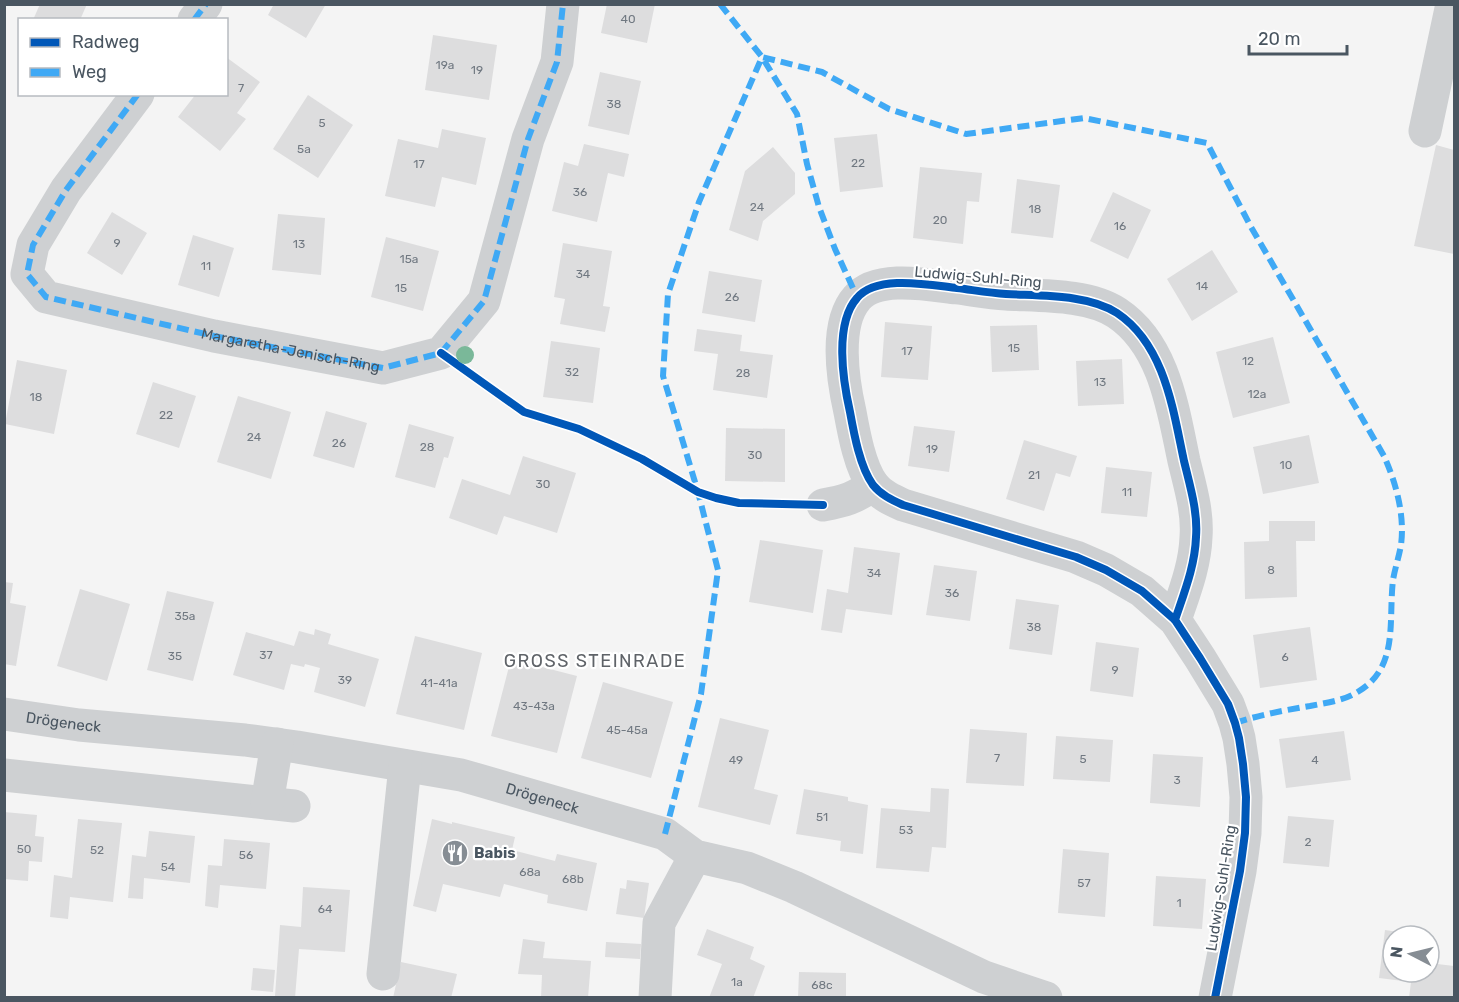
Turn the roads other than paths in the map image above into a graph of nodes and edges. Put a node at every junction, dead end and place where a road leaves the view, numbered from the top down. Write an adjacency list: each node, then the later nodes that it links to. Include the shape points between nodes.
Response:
1 (206, 4): 4 (street)
2 (563, 4): 5 (street, Margaretha-Jenisch-Ring, via 557,62 528,139 484,301 441,353 383,368 214,336 46,297 27,274 33,245 66,190)
3 (1452, 4): 6 (street)
4 (196, 18)
5 (136, 96)
6 (1425, 131)
7 (873, 485): 8 (street, via 858,496); 9 (street, Ludwig-Suhl-Ring, via 903,505 1076,557 1106,570 1143,591); 9 (street, Ludwig-Suhl-Ring, via 861,457 843,383 846,321 857,297 882,285 917,284 1101,305 1117,313 1143,336 1171,400 1194,507 1196,536 1193,561)
8 (824, 505)
9 (1175, 620): 18 (street, Ludwig-Suhl-Ring, via 1228,704 1243,764 1245,833)
10 (4, 714): 11 (street, Drögeneck)
11 (277, 744): 12 (street, Drögeneck); 13 (street, via 281,804)
12 (405, 766): 14 (street, Drögeneck, via 461,775 664,834); 15 (street)
13 (4, 775)
14 (695, 856): 16 (street, via 659,923); 17 (street, Drögeneck, via 747,868 794,887 984,978)
15 (383, 974)
16 (655, 998)
17 (1046, 998)
18 (1215, 998)

